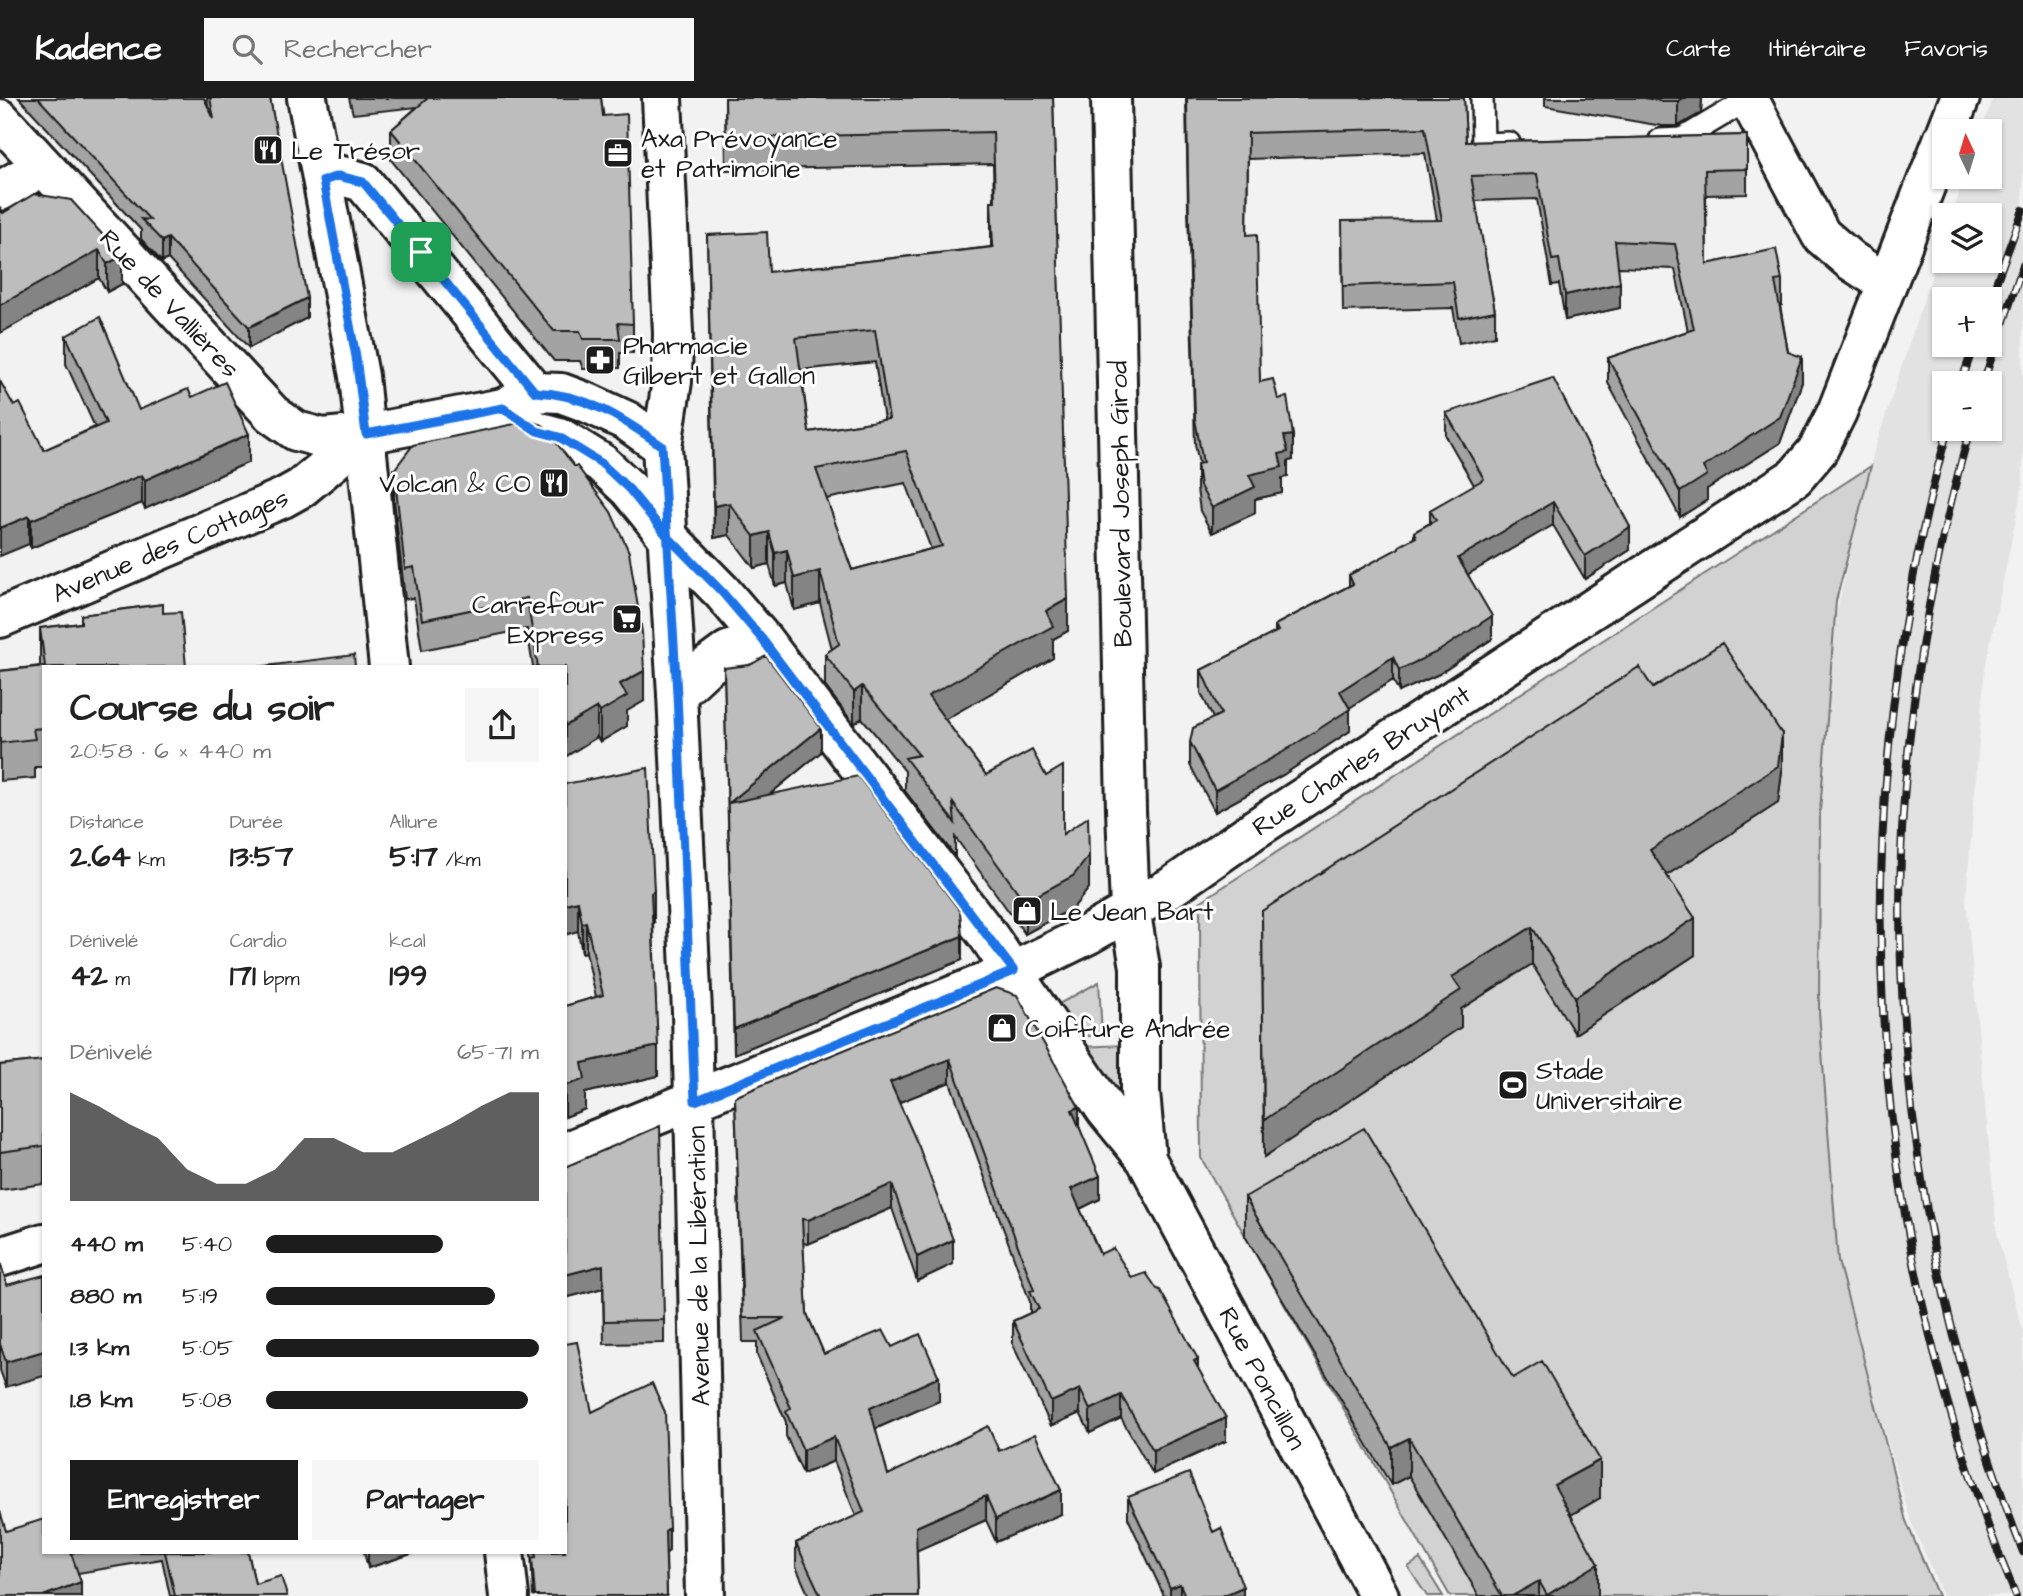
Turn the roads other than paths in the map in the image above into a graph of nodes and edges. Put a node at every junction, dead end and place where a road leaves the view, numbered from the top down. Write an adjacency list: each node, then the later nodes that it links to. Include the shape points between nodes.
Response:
1 (307, 98): 13 (street)
2 (662, 98): 18 (street, Avenue de la Libération, via 673,345)
3 (1111, 98): 24 (street, Boulevard Joseph Girod)
4 (1482, 98): 10 (lane, via 1483,144)
5 (1748, 98): 9 (lane, via 1682,139); 15 (street, via 1821,234 1860,267)
6 (1960, 98): 8 (street)
7 (0, 119): 11 (street, Rue de Vallières)
8 (1952, 119)
9 (1643, 140)
10 (1523, 143)
11 (43, 166): 14 (street); 17 (street, Rue de Vallières, via 272,414 296,431 323,439)
12 (1932, 169): 15 (street, Rue Charles Bruyant)
13 (323, 181): 16 (street, Rue Poncillon, via 338,176 363,182); 17 (street)
14 (0, 191)
15 (1889, 279): 24 (street, Rue Charles Bruyant, via 1837,412 1818,450 1795,477 1173,886)
16 (519, 400): 17 (street, Rue de Vallières); 18 (street, Rue de Vallières, via 561,393 627,421); 19 (street, Rue Poncillon, via 537,431 559,437 601,463)
17 (366, 434): 20 (street, Avenue des Cottages, via 283,498); 22 (street)
18 (662, 446): 19 (street, Avenue de la Libération)
19 (667, 536): 21 (street, Rue Poncillon); 23 (street, Avenue de la Libération)
20 (0, 618)
21 (762, 639): 23 (street, via 728,651); 25 (street, Rue Poncillon)
22 (389, 665)
23 (677, 694): 26 (street, Avenue de la Libération)
24 (1130, 909): 25 (street, Rue Charles Bruyant); 28 (street, Rue Poncillon, via 1140,967 1140,1103)
25 (1014, 971): 26 (street, Rue Charles Bruyant); 28 (street, Rue Poncillon, via 1106,1110)
26 (695, 1101): 27 (street, Rue Charles Bruyant); 33 (street, Avenue de la Libération)
27 (567, 1151)
28 (1146, 1160): 34 (street, Rue Poncillon)
29 (42, 1244): 30 (street)
30 (0, 1257)
31 (503, 1554): 32 (street)
32 (509, 1596)
33 (705, 1596)
34 (1379, 1596)

